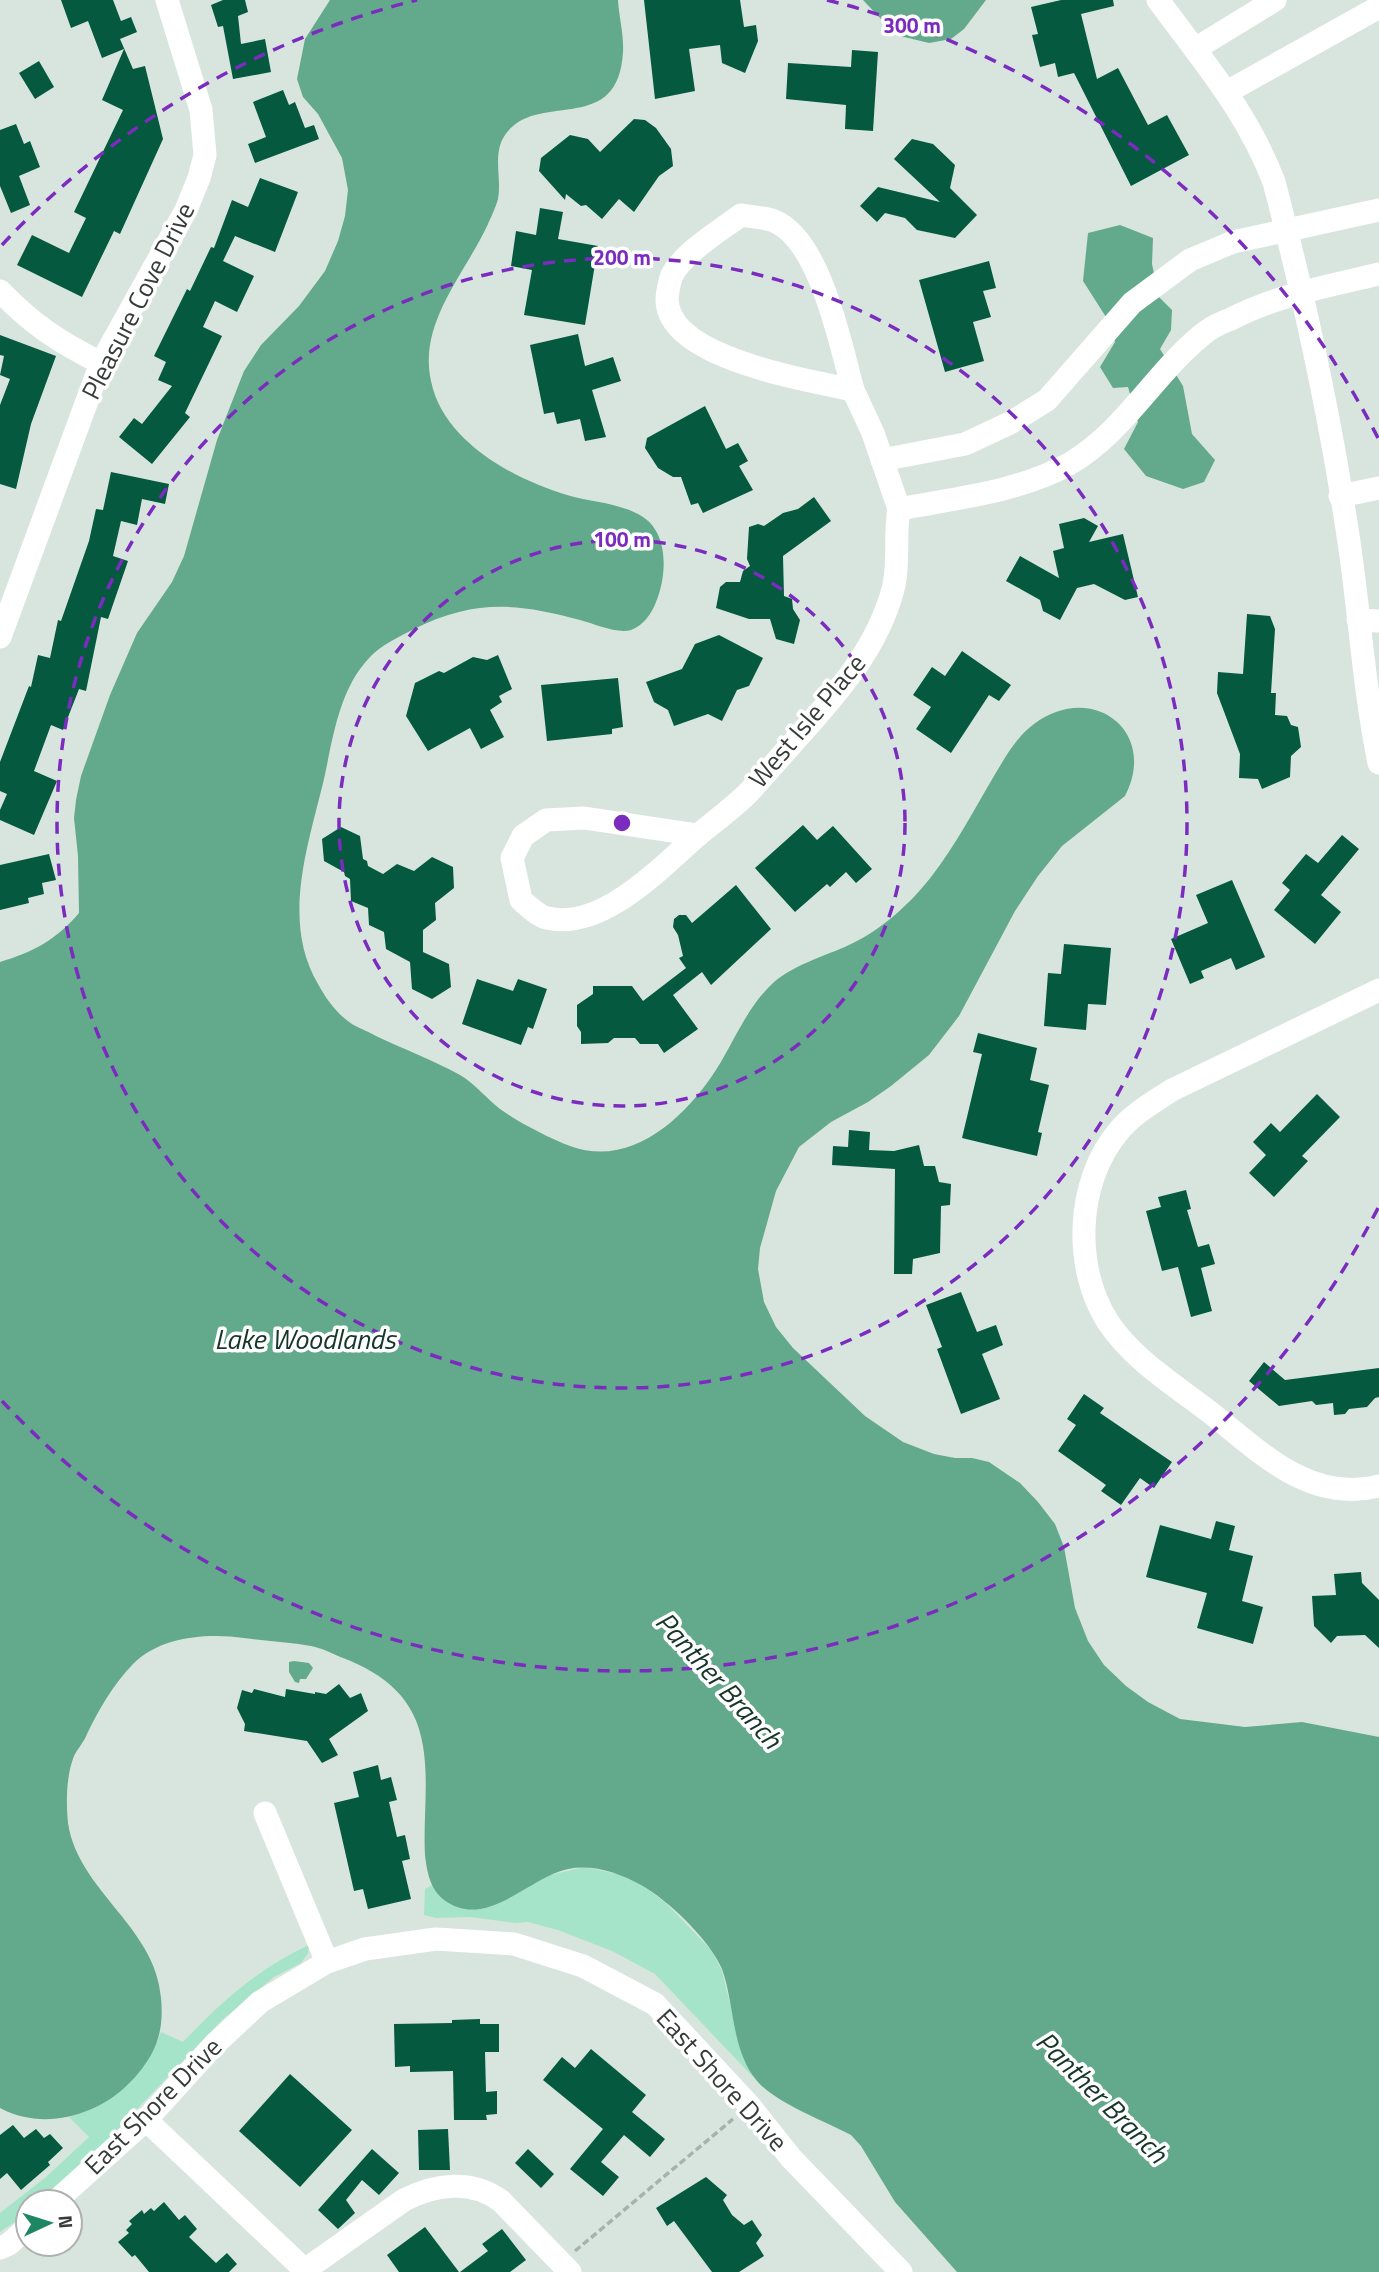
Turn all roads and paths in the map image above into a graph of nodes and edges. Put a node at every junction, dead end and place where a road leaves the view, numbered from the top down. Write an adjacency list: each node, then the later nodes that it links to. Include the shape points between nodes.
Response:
1 (167, 0): 12 (street, Pleasure Cove Drive, via 201,110 205,155 186,210)
2 (1157, 0): 5 (street)
3 (1275, 0): 5 (street)
4 (1379, 6): 6 (street)
5 (1195, 49): 6 (street)
6 (1227, 92): 8 (street, via 1264,155)
7 (1379, 210): 8 (street)
8 (1286, 229): 11 (street); 14 (street, via 1233,242 1189,260 1132,303 1047,400 1010,423 965,444)
9 (1379, 275): 11 (street)
10 (0, 291): 12 (street, via 57,341)
11 (1300, 293): 16 (street); 17 (street, via 1255,307 1208,330 1104,440 1068,464 1019,484)
12 (101, 363): 19 (street, Pleasure Cove Drive)
13 (853, 390): 13 (street, West Isle Place, via 728,359 703,347 676,324 666,302 672,275 697,247 741,215 774,221 793,234 811,258); 14 (street, West Isle Place)
14 (882, 460): 17 (street, West Isle Place)
15 (1379, 488): 16 (street)
16 (1340, 496): 18 (street)
17 (900, 509): 21 (street, West Isle Place, via 894,588 862,658 833,699 746,795)
18 (1368, 621): 20 (street, via 1366,690)
19 (0, 637)
20 (1379, 763)
21 (698, 835): 21 (street, West Isle Place, via 584,818 546,820 523,836 512,858 521,900 545,918 576,920 631,892)
22 (1379, 990): 23 (street, via 1172,1090 1144,1108 1118,1132 1104,1155 1086,1210 1083,1245 1095,1298 1108,1323 1150,1366 1297,1477 1341,1489)
23 (1379, 1486)
24 (265, 1813): 25 (street)
25 (327, 1962): 26 (street, East Shore Drive, via 365,1949 436,1939 513,1944 583,1966 655,2004); 27 (street, East Shore Drive, via 260,2002)
26 (749, 2105): 29 (path); 31 (street, East Shore Drive, via 791,2158)
27 (146, 2120): 28 (street, East Shore Drive); 30 (street)
28 (71, 2188)
29 (566, 2267): 30 (street, via 501,2201 471,2186 438,2187 412,2196)
30 (305, 2271)
31 (901, 2272)

